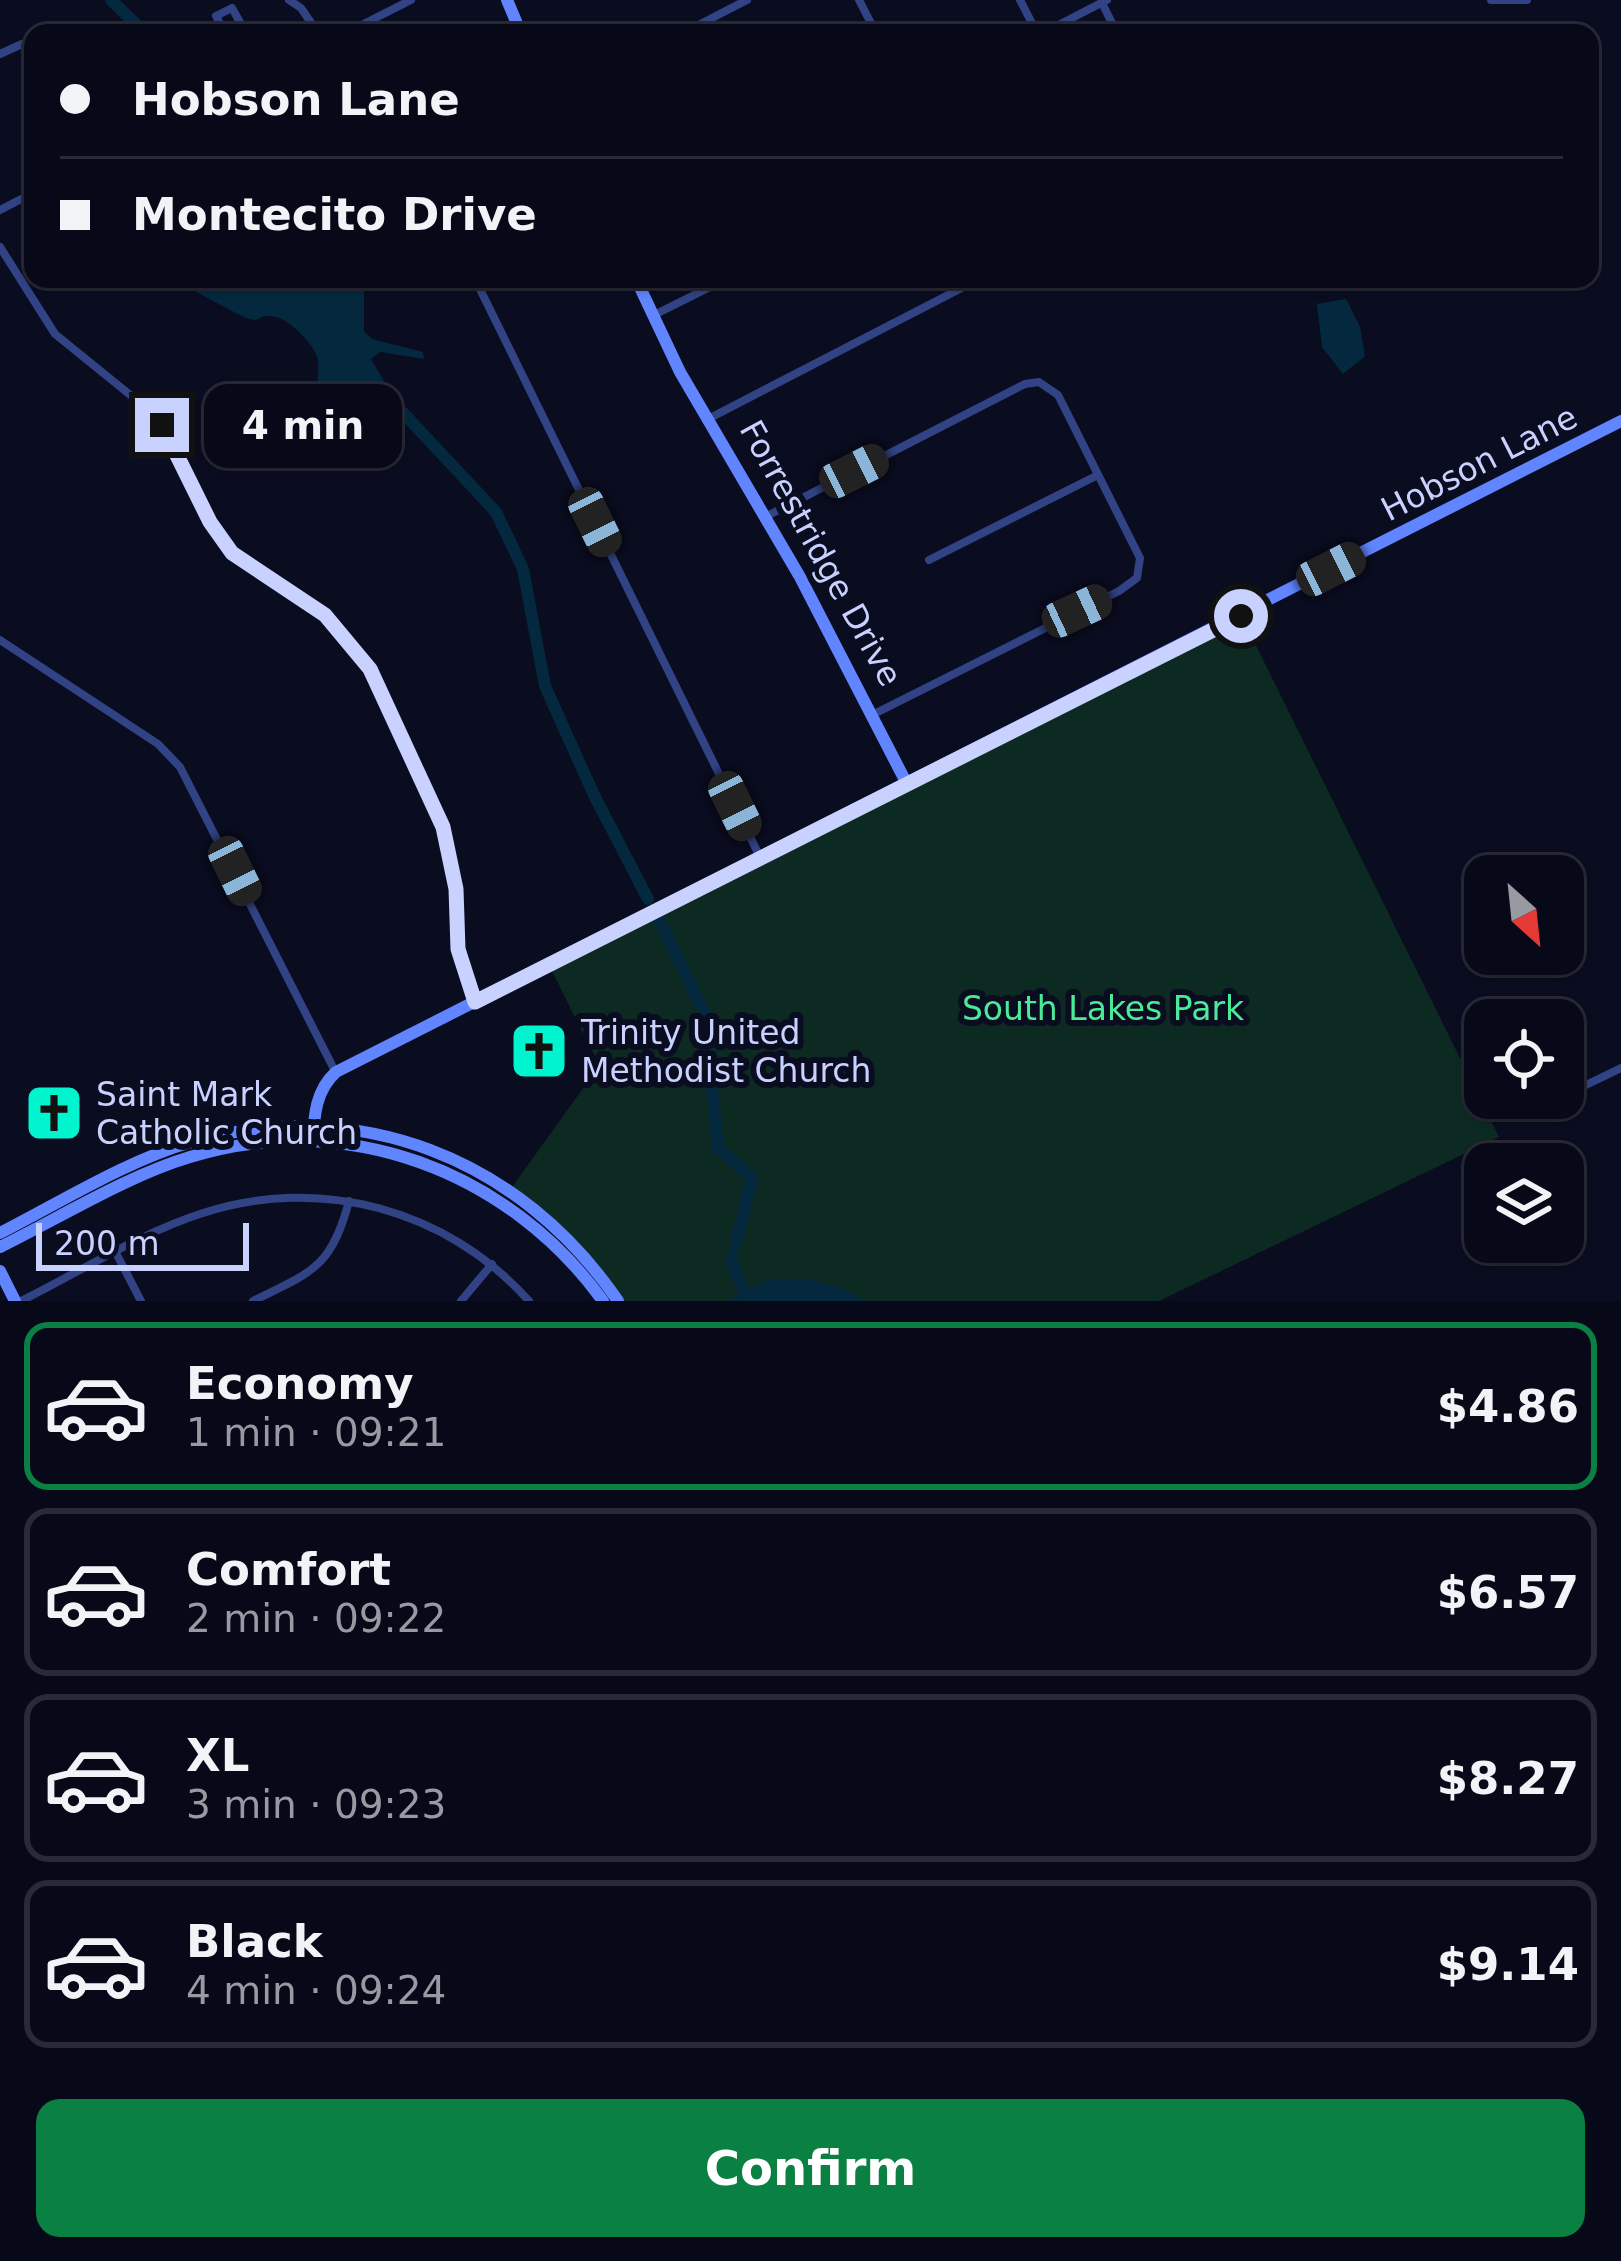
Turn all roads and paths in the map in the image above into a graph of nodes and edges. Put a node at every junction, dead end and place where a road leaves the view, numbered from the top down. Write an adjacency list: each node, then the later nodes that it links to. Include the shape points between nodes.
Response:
1 (289, 0): 7 (street)
2 (411, 0): 10 (street)
3 (747, 0): 11 (street)
4 (1491, 0): 5 (street)
5 (1527, 0)
6 (1104, 1): 12 (street)
7 (300, 4)
8 (220, 24): 9 (street, via 216,16 232,8)
9 (241, 24)
10 (364, 24)
11 (700, 24)
12 (1058, 24)
13 (22, 44): 14 (street)
14 (0, 54)
15 (0, 247): 16 (street)
16 (24, 284)
17 (26, 288): 32 (street, via 56,334 155,416 232,553 325,615 370,669 443,827 458,949)
18 (479, 288): 31 (street)
19 (640, 288): 22 (street, Forrestridge Drive)
20 (708, 288): 22 (street)
21 (962, 288): 23 (street)
22 (652, 317): 23 (street, Forrestridge Drive)
23 (711, 417): 26 (street, Forrestridge Drive)
24 (1621, 421): 30 (street, Hobson Lane)
25 (1098, 475): 26 (street, via 1058,395 1031,382); 27 (street); 29 (street, via 1140,558 1137,578)
26 (768, 515): 29 (street, Forrestridge Drive)
27 (928, 560)
28 (0, 640): 34 (street, via 181,767)
29 (875, 714): 30 (street, Forrestridge Drive)
30 (909, 783): 31 (street, Hobson Lane)
31 (760, 857): 32 (street, Hobson Lane)
32 (475, 1002): 34 (street, Hobson Lane)
33 (1621, 1068): 35 (street)
34 (336, 1072): 36 (street, via 324,1085)
35 (1584, 1086)
36 (313, 1134): 38 (street, via 256,1129 188,1143); 39 (street, via 191,1156); 48 (street, via 403,1154 474,1185 548,1238); 49 (street, via 399,1139 481,1173 555,1226)
37 (349, 1201): 40 (street, via 228,1206); 41 (street, via 423,1222); 45 (street, via 332,1251)
38 (0, 1233)
39 (0, 1247)
40 (116, 1253): 43 (street); 44 (street)
41 (492, 1264): 46 (street); 47 (street)
42 (0, 1271): 43 (street)
43 (18, 1301)
44 (141, 1301)
45 (253, 1301)
46 (461, 1301)
47 (530, 1301)
48 (603, 1301)
49 (618, 1301)

